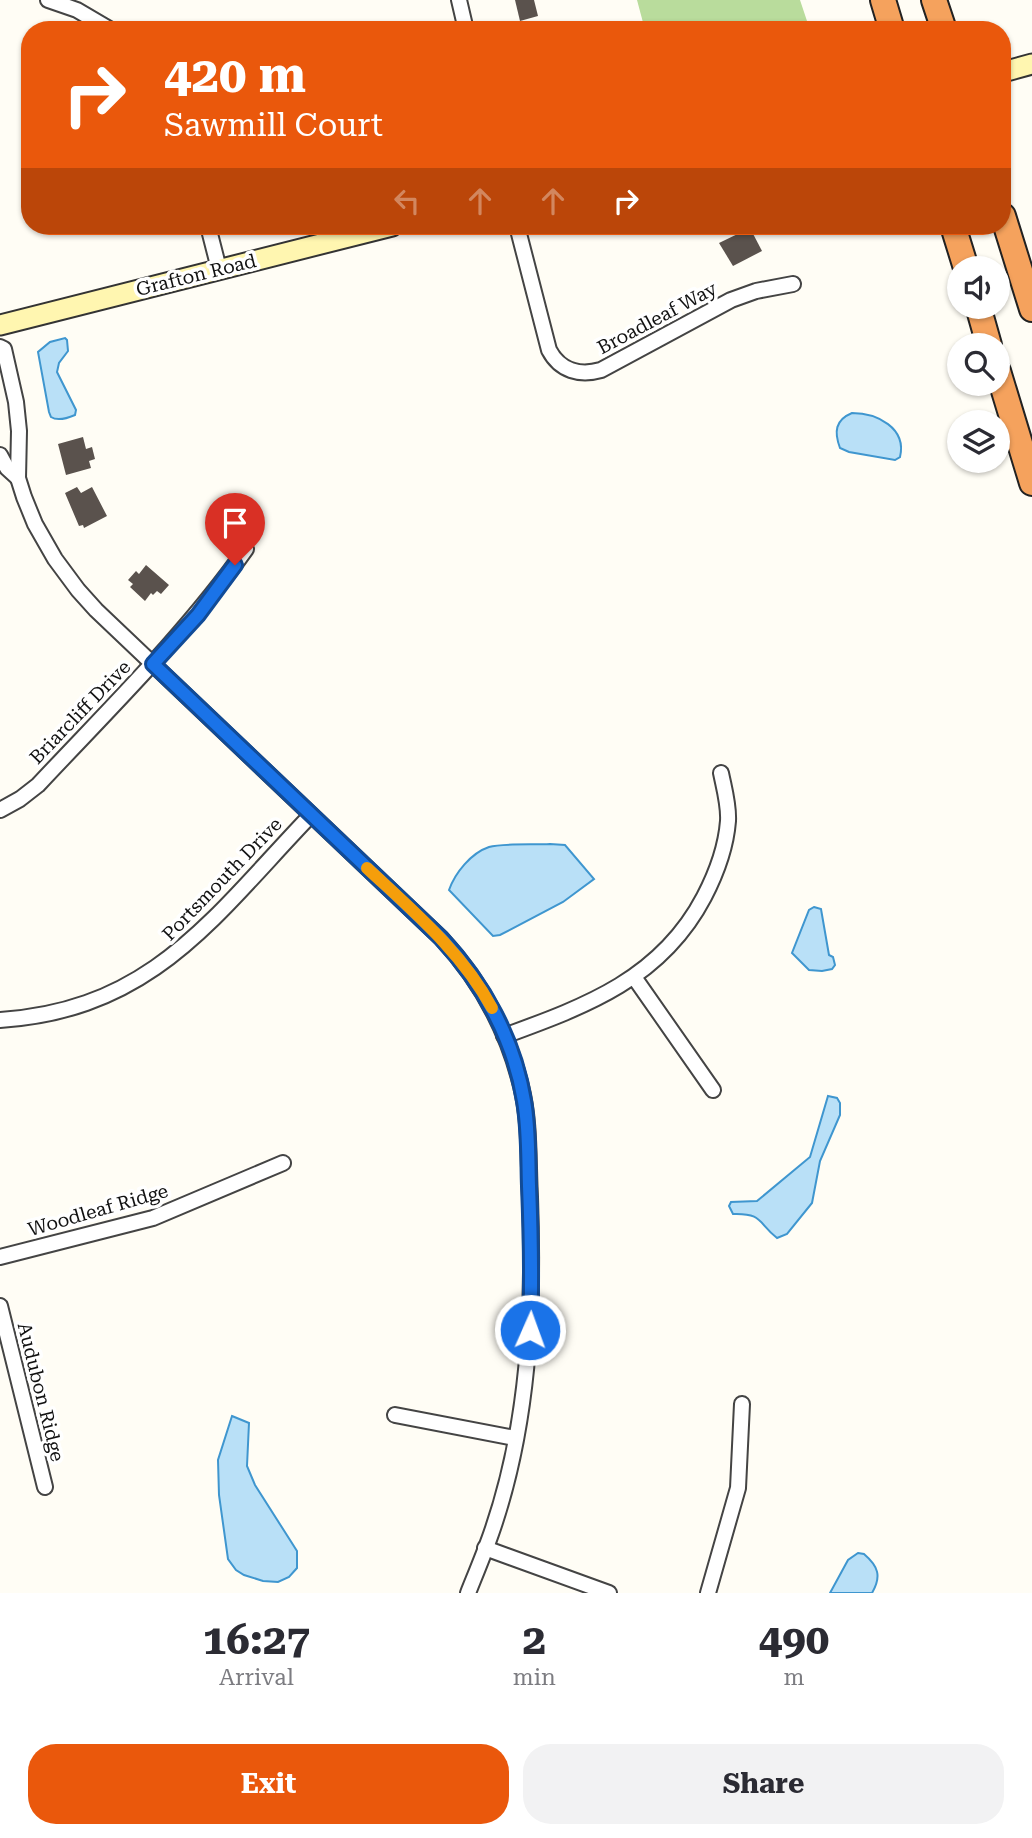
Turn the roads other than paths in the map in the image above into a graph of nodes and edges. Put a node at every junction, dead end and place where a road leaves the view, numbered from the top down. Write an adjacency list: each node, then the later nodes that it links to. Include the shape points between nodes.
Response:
1 (48, 0): 5 (street)
2 (459, 0): 6 (street)
3 (883, 0): 7 (highway)
4 (934, 0): 8 (highway)
5 (95, 21)
6 (464, 21)
7 (889, 21)
8 (941, 21)
9 (1032, 64): 10 (street)
10 (1011, 70)
11 (210, 235): 17 (street)
12 (356, 235): 17 (street, Grafton Road)
13 (519, 235): 18 (street, Broadleaf Way, via 550,350 575,373 601,370 738,297)
14 (956, 235): 16 (highway)
15 (1009, 235): 19 (highway)
16 (962, 256)
17 (219, 269): 20 (street, Grafton Road)
18 (793, 284)
19 (1032, 309)
20 (0, 325)
21 (0, 347): 24 (street, via 16,402)
22 (1006, 396): 25 (highway)
23 (0, 455): 24 (street)
24 (18, 478): 27 (street, via 35,524 66,576)
25 (1032, 483)
26 (246, 549): 27 (street, Briarcliff Drive, via 208,603)
27 (153, 664): 29 (street, Briarcliff Drive, via 38,785); 30 (street)
28 (722, 773): 31 (street, via 728,820 710,886 686,926)
29 (0, 810)
30 (311, 814): 32 (street, Portsmouth Drive, via 191,941 158,968 79,1006); 33 (street, via 453,951 480,987)
31 (634, 977): 33 (street, via 590,1003); 34 (street)
32 (0, 1020)
33 (505, 1036): 40 (street, via 525,1105 531,1242 530,1330)
34 (713, 1090)
35 (283, 1163): 36 (street, Woodleaf Ridge, via 153,1218)
36 (0, 1257)
37 (0, 1306): 41 (street, Audubon Ridge)
38 (742, 1404): 45 (street, via 738,1488)
39 (395, 1415): 40 (street)
40 (515, 1438): 42 (street)
41 (45, 1487)
42 (485, 1548): 43 (street); 44 (street)
43 (468, 1593)
44 (609, 1593)
45 (708, 1593)

